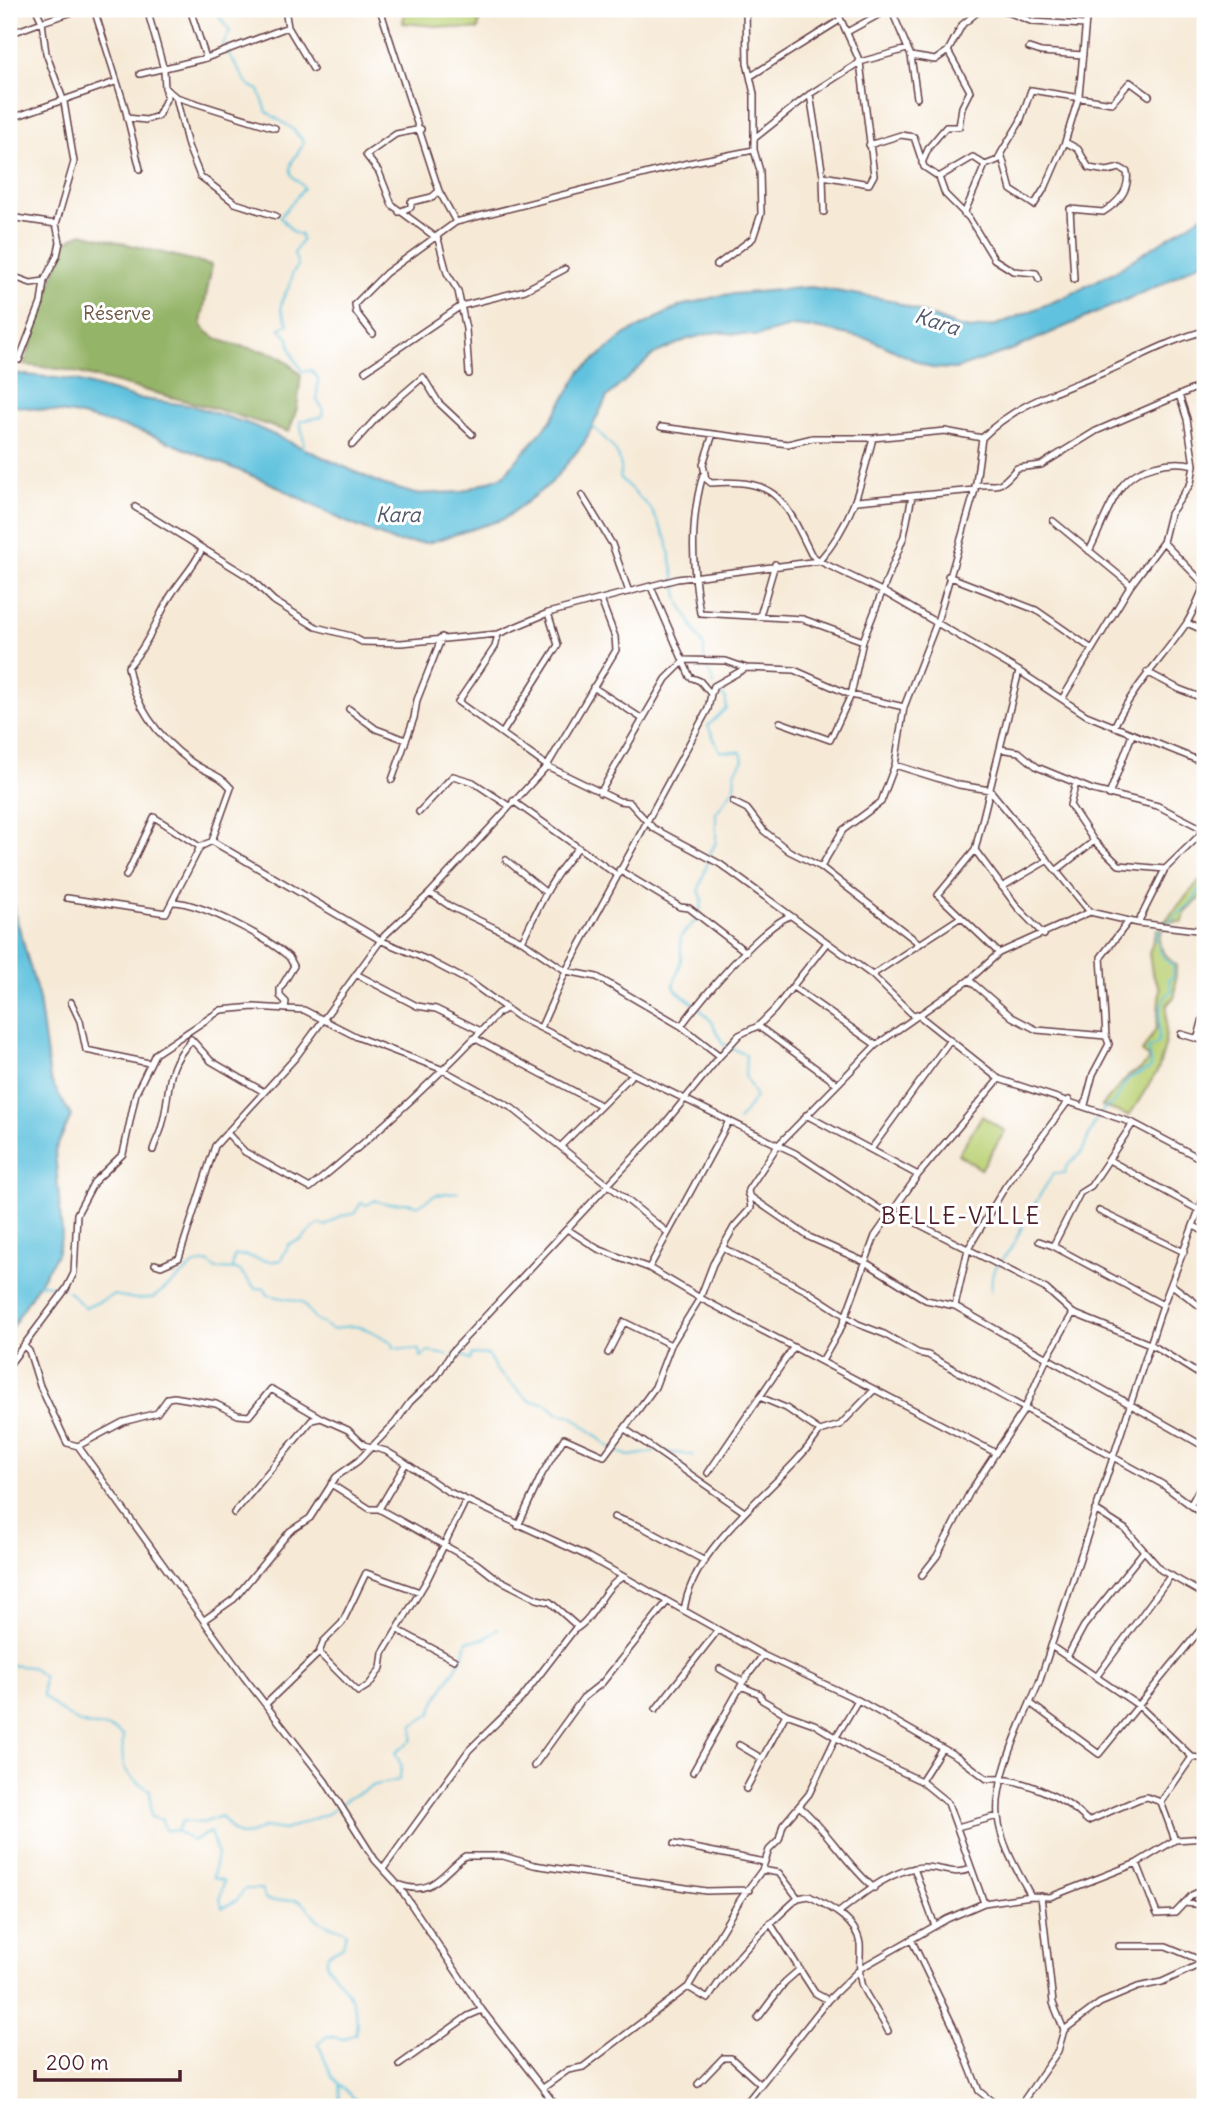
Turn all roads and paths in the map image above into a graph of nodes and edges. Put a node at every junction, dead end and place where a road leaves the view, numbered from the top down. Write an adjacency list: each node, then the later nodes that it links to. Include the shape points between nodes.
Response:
1 (36, 9): 17 (street)
2 (82, 9): 17 (street)
3 (94, 9): 32 (street)
4 (147, 9): 29 (street)
5 (190, 9): 26 (street)
6 (285, 9): 19 (street)
7 (380, 9): 43 (street)
8 (746, 9): 31 (street)
9 (836, 9): 16 (street)
10 (890, 9): 20 (street); 24 (street)
11 (981, 9): 23 (street, via 962,25)
12 (1000, 9): 18 (street, via 1033,22)
13 (1087, 9): 18 (street)
14 (1200, 9): 15 (street)
15 (1205, 12)
16 (840, 20): 20 (street); 31 (street)
17 (42, 22): 21 (street); 39 (street, via 46,53)
18 (1085, 25): 25 (street)
19 (288, 27): 26 (street); 28 (street)
20 (847, 32): 27 (street)
21 (9, 34)
22 (1029, 48): 25 (street)
23 (948, 51): 24 (street, via 935,60); 50 (street, via 970,91 959,127 946,127)
24 (909, 52): 27 (street); 38 (street)
25 (1083, 55): 35 (street)
26 (206, 58): 29 (street)
27 (860, 62): 34 (street); 47 (street)
28 (313, 69)
29 (164, 70): 30 (street); 33 (street)
30 (140, 75)
31 (751, 76): 45 (street)
32 (115, 82): 39 (street); 40 (street)
33 (165, 89): 37 (street); 40 (street, via 167,97 158,116)
34 (810, 93): 45 (street); 54 (street)
35 (1079, 96): 36 (street, via 1112,103 1130,82); 46 (street); 49 (street, via 1031,90)
36 (1149, 96)
37 (176, 97): 42 (street); 60 (street, via 200,176 235,203)
38 (917, 99)
39 (64, 102): 41 (street); 63 (street, via 74,162)
40 (127, 118): 52 (street)
41 (9, 119)
42 (275, 128)
43 (421, 129): 56 (street); 57 (street, via 396,134 366,155)
44 (9, 134): 53 (street)
45 (756, 137): 48 (street)
46 (1065, 142): 49 (street, via 1034,205 1011,190); 69 (street, via 1078,149 1088,168 1107,172 1120,168 1128,179 1126,191 1103,212 1070,209)
47 (869, 145): 50 (street, via 901,135 914,137); 54 (street, via 874,175 869,184)
48 (754, 150): 62 (street); 65 (street, via 760,171 757,230)
49 (1002, 153): 51 (street)
50 (922, 164): 55 (street)
51 (985, 165): 55 (street, via 973,157); 59 (street)
52 (140, 169)
53 (12, 173)
54 (823, 176): 58 (street)
55 (939, 177): 59 (street, via 945,194)
56 (439, 191): 57 (street); 62 (street)
57 (399, 212): 64 (street)
58 (824, 212)
59 (964, 214): 68 (street, via 994,259 1013,271 1036,273)
60 (276, 216)
61 (9, 218): 63 (street)
62 (456, 222): 64 (street)
63 (56, 224): 70 (street, via 60,242)
64 (435, 237): 71 (street); 73 (street, via 386,273 355,304)
65 (717, 265)
66 (565, 269): 71 (street, via 525,290)
67 (9, 275): 70 (street, via 31,284)
68 (1039, 279)
69 (1074, 279)
70 (44, 281): 74 (street)
71 (461, 306): 75 (street); 76 (street)
72 (1205, 331): 83 (street, via 1179,337 1037,398)
73 (373, 334)
74 (19, 360)
75 (365, 372)
76 (469, 374)
77 (1205, 384): 78 (street)
78 (1179, 395): 85 (street); 87 (street, via 1096,431 1041,465 1017,468 1003,484)
79 (661, 428): 81 (street)
80 (472, 434): 84 (street, via 439,403 423,377)
81 (713, 434): 82 (street, via 788,444 813,438); 86 (street)
82 (873, 438): 83 (street, via 946,431); 90 (street)
83 (982, 438): 87 (street)
84 (352, 445)
85 (1194, 465): 93 (street, via 1191,483 1170,514); 95 (street, via 1165,463 1130,478 1121,487)
86 (703, 475): 96 (street, via 710,483 756,483 777,495 811,554); 98 (street)
87 (975, 488): 89 (street); 99 (street)
88 (582, 495): 103 (street, via 612,544)
89 (912, 496): 90 (street); 104 (street, via 904,536)
90 (858, 500): 96 (street, via 842,534)
91 (135, 507): 94 (street)
92 (1053, 521): 95 (street)
93 (1163, 542): 100 (street); 101 (street)
94 (202, 549): 112 (street, via 324,631 362,642); 146 (street, via 128,667 148,720 191,762 224,778 230,788)
95 (1090, 551): 101 (street)
96 (820, 561): 97 (street); 104 (street)
97 (775, 564): 98 (street); 107 (street)
98 (693, 575): 102 (street); 107 (street, via 700,613)
99 (948, 576): 108 (street); 114 (street, via 1036,610)
100 (1205, 584): 109 (street)
101 (1131, 585): 114 (street)
102 (651, 587): 103 (street); 115 (street)
103 (629, 592): 105 (street)
104 (884, 592): 108 (street); 113 (street)
105 (601, 600): 106 (street); 119 (street, via 616,650)
106 (548, 613): 111 (street); 129 (street, via 558,645)
107 (760, 616): 113 (street, via 803,619)
108 (937, 622): 117 (street); 124 (street)
109 (1187, 623): 110 (street); 118 (street)
110 (1205, 631)
111 (498, 634): 112 (street); 129 (street, via 495,647 458,702)
112 (442, 637): 131 (street)
113 (863, 641): 121 (street)
114 (1091, 649): 122 (street)
115 (685, 660): 116 (street, via 726,661); 120 (street, via 690,677); 126 (street, via 666,679)
116 (746, 667): 120 (street, via 714,686); 121 (street, via 794,670)
117 (1019, 671): 122 (street); 132 (street)
118 (1147, 671): 123 (street); 128 (street)
119 (593, 687): 126 (street); 135 (street)
120 (711, 694): 144 (street, via 703,722)
121 (851, 695): 124 (street); 127 (street, via 830,740)
122 (1062, 699): 128 (street)
123 (1205, 699)
124 (904, 707): 134 (street)
125 (349, 709): 131 (street, via 376,729)
126 (641, 718): 139 (street)
127 (780, 722)
128 (1114, 727): 130 (street)
129 (503, 732): 135 (street)
130 (1132, 735): 133 (street); 140 (street)
131 (406, 740): 136 (street)
132 (1000, 749): 137 (street, via 1019,752 1037,766); 138 (street)
133 (1205, 762)
134 (895, 765): 138 (street); 153 (street, via 881,802 843,830)
135 (547, 766): 139 (street); 142 (street)
136 (392, 780)
137 (1076, 783): 140 (street); 147 (street, via 1070,805)
138 (990, 790): 150 (street); 152 (street)
139 (600, 793): 144 (street, via 629,802)
140 (1109, 795): 145 (street, via 1158,806)
141 (733, 802): 153 (street, via 747,809 764,831 789,851)
142 (511, 803): 143 (street, via 453,776); 149 (street); 160 (street)
143 (419, 813)
144 (646, 822): 156 (street); 164 (street, via 672,841 720,864)
145 (1205, 830): 154 (street)
146 (212, 841): 148 (street); 170 (street)
147 (1094, 841): 154 (street, via 1119,864); 155 (street)
148 (201, 847): 157 (street, via 153,817); 162 (street)
149 (578, 848): 156 (street); 159 (street)
150 (975, 850): 158 (street); 165 (street, via 938,895)
151 (506, 860): 159 (street)
152 (1048, 860): 155 (street); 158 (street)
153 (821, 867): 173 (street)
154 (1165, 869): 167 (street)
155 (1057, 870): 163 (street)
156 (618, 873): 174 (street, via 689,908); 176 (street)
157 (125, 876)
158 (1002, 887): 169 (street)
159 (544, 891): 171 (street)
160 (430, 893): 170 (street); 171 (street)
161 (67, 898): 162 (street, via 166,913)
162 (174, 902): 182 (street, via 187,903 234,925 289,957 294,966 279,996 286,1002)
163 (1090, 912): 166 (street); 169 (street)
164 (790, 916): 172 (street); 174 (street)
165 (961, 917): 173 (street); 175 (street)
166 (1129, 921): 167 (street); 193 (street, via 1101,957)
167 (1138, 923): 168 (street)
168 (1205, 931)
169 (1044, 935): 175 (street)
170 (382, 941): 177 (street); 183 (street, via 441,966)
171 (522, 941): 176 (street)
172 (826, 944): 178 (street); 180 (street)
173 (920, 944): 178 (street)
174 (746, 952): 187 (street)
175 (999, 954): 179 (street)
176 (566, 971): 187 (street, via 597,977); 189 (street)
177 (356, 974): 186 (street); 190 (street, via 417,1006 436,1009)
178 (872, 975): 185 (street)
179 (969, 980): 185 (street); 193 (street, via 1012,1017 1037,1030)
180 (793, 987): 188 (street); 199 (street)
181 (71, 1002): 201 (street, via 86,1050)
182 (285, 1008): 186 (street, via 304,1010); 191 (street, via 233,1007)
183 (506, 1009): 189 (street); 190 (street)
184 (1205, 1011): 194 (street)
185 (916, 1015): 197 (street); 199 (street)
186 (323, 1020): 202 (street); 206 (street)
187 (681, 1026): 200 (street)
188 (758, 1026): 200 (street, via 739,1035); 205 (street)
189 (541, 1027): 203 (street)
190 (481, 1031): 195 (street)
191 (186, 1034): 196 (street); 201 (street)
192 (1181, 1034): 194 (street)
193 (1106, 1036): 210 (street, via 1109,1044 1093,1074)
194 (1198, 1037): 198 (street)
195 (474, 1038): 202 (street); 209 (street)
196 (192, 1040): 206 (street, via 211,1061); 218 (street, via 178,1053)
197 (950, 1040): 204 (street); 217 (street)
198 (1205, 1041)
199 (876, 1045): 205 (street)
200 (720, 1056): 207 (street)
201 (149, 1063): 249 (street, via 136,1093 123,1154 94,1182 77,1214 74,1273)
202 (442, 1069): 214 (street, via 366,1143 310,1188 245,1152); 216 (street, via 512,1108)
203 (632, 1074): 207 (street); 209 (street)
204 (999, 1079): 208 (street); 221 (street)
205 (836, 1083): 211 (street)
206 (264, 1092): 214 (street)
207 (685, 1100): 212 (street); 222 (street)
208 (1069, 1100): 210 (street); 235 (street, via 1005,1187)
209 (600, 1105): 216 (street)
210 (1085, 1105): 213 (street)
211 (806, 1115): 215 (street); 217 (street)
212 (729, 1121): 215 (street); 230 (street)
213 (1133, 1123): 219 (street); 220 (street)
214 (227, 1133): 238 (street, via 210,1153 179,1258)
215 (778, 1145): 224 (street, via 758,1171); 227 (street, via 880,1209)
216 (562, 1146): 222 (street)
217 (872, 1148): 221 (street)
218 (153, 1150)
219 (1109, 1160): 226 (street); 233 (street, via 1091,1186 1080,1193)
220 (1205, 1161)
221 (918, 1175): 227 (street)
222 (606, 1186): 229 (street); 230 (street)
223 (1205, 1194): 226 (street)
224 (748, 1195): 234 (street, via 751,1208); 237 (street, via 809,1237)
225 (1099, 1210): 236 (street)
226 (1199, 1210): 228 (street)
227 (893, 1211): 235 (street); 237 (street)
228 (1194, 1226): 231 (street); 236 (street)
229 (567, 1229): 239 (street, via 598,1249); 264 (street)
230 (667, 1232): 239 (street)
231 (1205, 1232)
232 (1039, 1241): 233 (street)
233 (1053, 1245): 242 (street)
234 (723, 1248): 241 (street); 246 (street)
235 (968, 1249): 243 (street); 245 (street, via 1045,1289)
236 (1184, 1252): 240 (street)
237 (864, 1262): 243 (street, via 926,1300); 246 (street)
238 (155, 1264)
239 (649, 1268): 241 (street)
240 (1172, 1285): 242 (street); 244 (street)
241 (700, 1298): 247 (street); 250 (street)
242 (1163, 1305): 248 (street)
243 (955, 1307): 252 (street)
244 (1205, 1310)
245 (1073, 1313): 248 (street); 252 (street)
246 (846, 1316): 253 (street); 259 (street, via 928,1355)
247 (671, 1345): 251 (street, via 624,1322); 261 (street, via 655,1387)
248 (1152, 1345): 255 (street); 258 (street)
249 (24, 1346): 254 (street); 263 (street, via 67,1443)
250 (793, 1348): 253 (street); 257 (street)
251 (608, 1353)
252 (1047, 1358): 258 (street); 259 (street)
253 (822, 1361): 256 (street)
254 (9, 1365)
255 (1205, 1378)
256 (874, 1390): 262 (street, via 840,1425); 266 (street)
257 (762, 1398): 262 (street); 269 (street)
258 (1130, 1406): 265 (street); 267 (street)
259 (1024, 1410): 266 (street); 267 (street)
260 (321, 1418): 263 (street, via 271,1389 249,1416 216,1404 174,1397 157,1413 123,1422); 264 (street); 277 (street, via 312,1420)
261 (625, 1429): 276 (street); 280 (street, via 604,1456 564,1438)
262 (820, 1431): 276 (street, via 807,1451)
263 (78, 1446): 291 (street)
264 (372, 1447): 268 (street); 271 (street)
265 (1205, 1447)
266 (996, 1453): 284 (street)
267 (1113, 1457): 273 (street); 275 (street)
268 (406, 1463): 272 (street); 274 (street)
269 (708, 1473)
270 (1205, 1478): 273 (street)
271 (331, 1483): 274 (street, via 370,1509); 291 (street, via 310,1517 290,1531 240,1594)
272 (467, 1500): 280 (street); 281 (street)
273 (1191, 1504): 278 (street)
274 (379, 1509): 281 (street)
275 (1095, 1510): 282 (street, via 1117,1522); 296 (street)
276 (743, 1511): 283 (street)
277 (234, 1513)
278 (1205, 1516)
279 (614, 1517): 283 (street)
280 (518, 1525): 286 (street)
281 (444, 1545): 287 (street); 293 (street, via 494,1577 550,1602)
282 (1143, 1552): 285 (street); 299 (street, via 1084,1626)
283 (705, 1561): 290 (street, via 694,1576)
284 (922, 1575)
285 (1171, 1575): 288 (street); 302 (street)
286 (623, 1577): 289 (street); 293 (street)
287 (420, 1592): 294 (street); 297 (street, via 366,1573 342,1623 323,1642)
288 (1205, 1595)
289 (667, 1602): 290 (street); 316 (street, via 602,1682 583,1698)
290 (684, 1611): 295 (street)
291 (204, 1620): 305 (street)
292 (1205, 1624): 307 (street)
293 (578, 1627): 332 (street, via 521,1699 469,1750)
294 (398, 1630): 297 (street, via 383,1653 381,1668 358,1692); 300 (street)
295 (718, 1630): 298 (street); 308 (street)
296 (1051, 1646): 299 (street); 306 (street)
297 (319, 1653): 305 (street)
298 (763, 1655): 303 (street); 304 (street)
299 (1067, 1657): 302 (street)
300 (454, 1660)
301 (720, 1669): 303 (street)
302 (1097, 1676): 307 (street)
303 (742, 1684): 309 (street); 317 (street)
304 (858, 1700): 310 (street); 312 (street)
305 (267, 1703): 332 (street)
306 (1030, 1703): 307 (street, via 1099,1754); 318 (street)
307 (1139, 1706): 313 (street)
308 (656, 1709)
309 (786, 1714): 310 (street); 314 (street)
310 (836, 1737): 319 (street); 322 (street)
311 (739, 1745): 314 (street)
312 (942, 1748): 318 (street, via 987,1779); 319 (street)
313 (1192, 1757): 315 (street); 321 (street)
314 (761, 1758): 320 (street)
315 (1205, 1759)
316 (534, 1766)
317 (693, 1772)
318 (1003, 1778): 321 (street, via 1058,1798 1088,1821 1139,1799); 323 (street)
319 (921, 1781): 324 (street, via 948,1803)
320 (746, 1789)
321 (1161, 1802): 326 (street)
322 (799, 1806): 328 (street); 335 (street)
323 (998, 1816): 324 (street); 338 (street, via 1012,1860)
324 (957, 1827): 331 (street)
325 (1205, 1838): 326 (street)
326 (1175, 1840): 329 (street)
327 (674, 1844): 328 (street)
328 (764, 1862): 333 (street)
329 (1137, 1863): 339 (street, via 1050,1897); 342 (street, via 1157,1914 1175,1913)
330 (914, 1868): 331 (street, via 957,1873); 335 (street); 346 (street)
331 (971, 1869): 341 (street)
332 (383, 1870): 334 (street)
333 (762, 1870): 337 (street); 340 (street, via 779,1873)
334 (397, 1884): 337 (street, via 428,1888 465,1856 489,1855 706,1891); 354 (street)
335 (874, 1888): 344 (street)
336 (1205, 1889): 342 (street)
337 (749, 1890): 352 (street)
338 (1031, 1896): 339 (street); 341 (street)
339 (1041, 1896): 356 (street, via 1053,2003)
340 (798, 1898): 344 (street, via 809,1896); 345 (street)
341 (984, 1903): 346 (street)
342 (1184, 1903): 343 (street)
343 (1205, 1905)
344 (838, 1913): 350 (street, via 860,1944 857,1958)
345 (770, 1923): 351 (street); 352 (street, via 728,1966 708,1999)
346 (936, 1926): 347 (street)
347 (911, 1940): 350 (street); 364 (street, via 979,2091)
348 (1119, 1946): 349 (street, via 1166,1946)
349 (1205, 1962): 356 (street, via 1100,2003)
350 (861, 1968): 353 (street); 357 (street, via 861,1984)
351 (800, 1969): 353 (street, via 815,1993); 355 (street)
352 (688, 1987): 361 (street, via 583,2067 568,2070)
353 (828, 2000): 360 (street)
354 (482, 2010): 358 (street); 361 (street)
355 (758, 2018)
356 (1064, 2030): 365 (street, via 1058,2050)
357 (888, 2031)
358 (399, 2064)
359 (698, 2084): 360 (street, via 723,2058 731,2058)
360 (760, 2084): 363 (street)
361 (542, 2088): 362 (street)
362 (557, 2107)
363 (743, 2107)
364 (999, 2107)
365 (1019, 2107)

